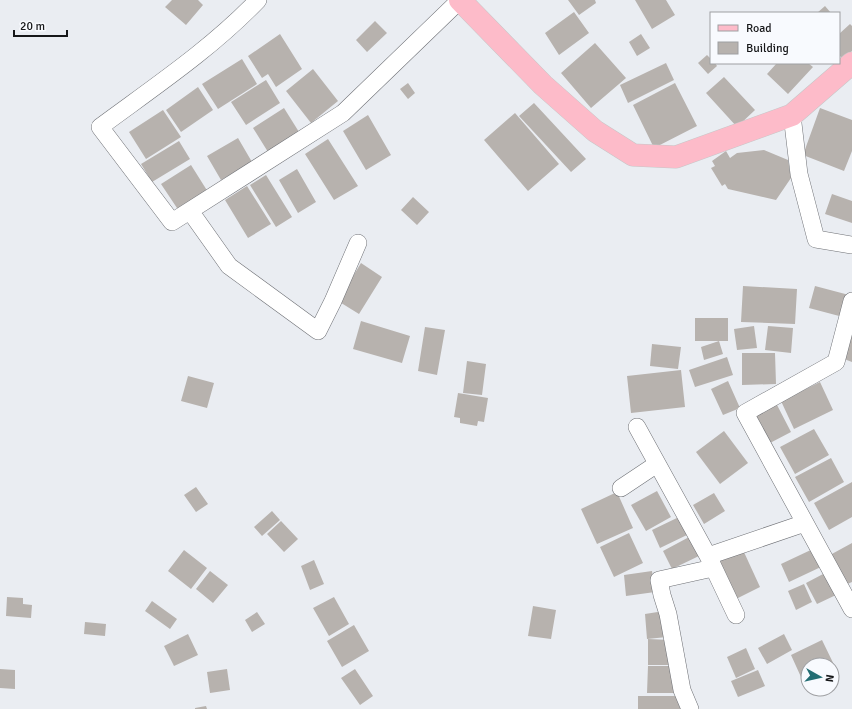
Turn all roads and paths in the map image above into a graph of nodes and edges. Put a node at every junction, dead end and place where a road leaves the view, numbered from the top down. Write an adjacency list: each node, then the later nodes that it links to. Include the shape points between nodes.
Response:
1 (258, 0): 5 (street, via 241,18 175,72 100,127 172,222)
2 (460, 0): 4 (main road, via 543,84 595,131 633,155 676,157); 5 (street, via 343,113)
3 (852, 63): 4 (main road)
4 (792, 115): 7 (street, via 799,174 816,239)
5 (190, 211): 6 (street, via 230,266 318,331)
6 (358, 243)
7 (852, 245)
8 (852, 301): 12 (street, via 836,362 745,413)
9 (637, 427): 10 (street)
10 (657, 464): 11 (street); 13 (street)
11 (622, 488)
12 (805, 523): 13 (street); 14 (street)
13 (710, 562): 15 (street); 16 (street, via 659,580 682,690)
14 (852, 609)
15 (736, 615)
16 (690, 709)

